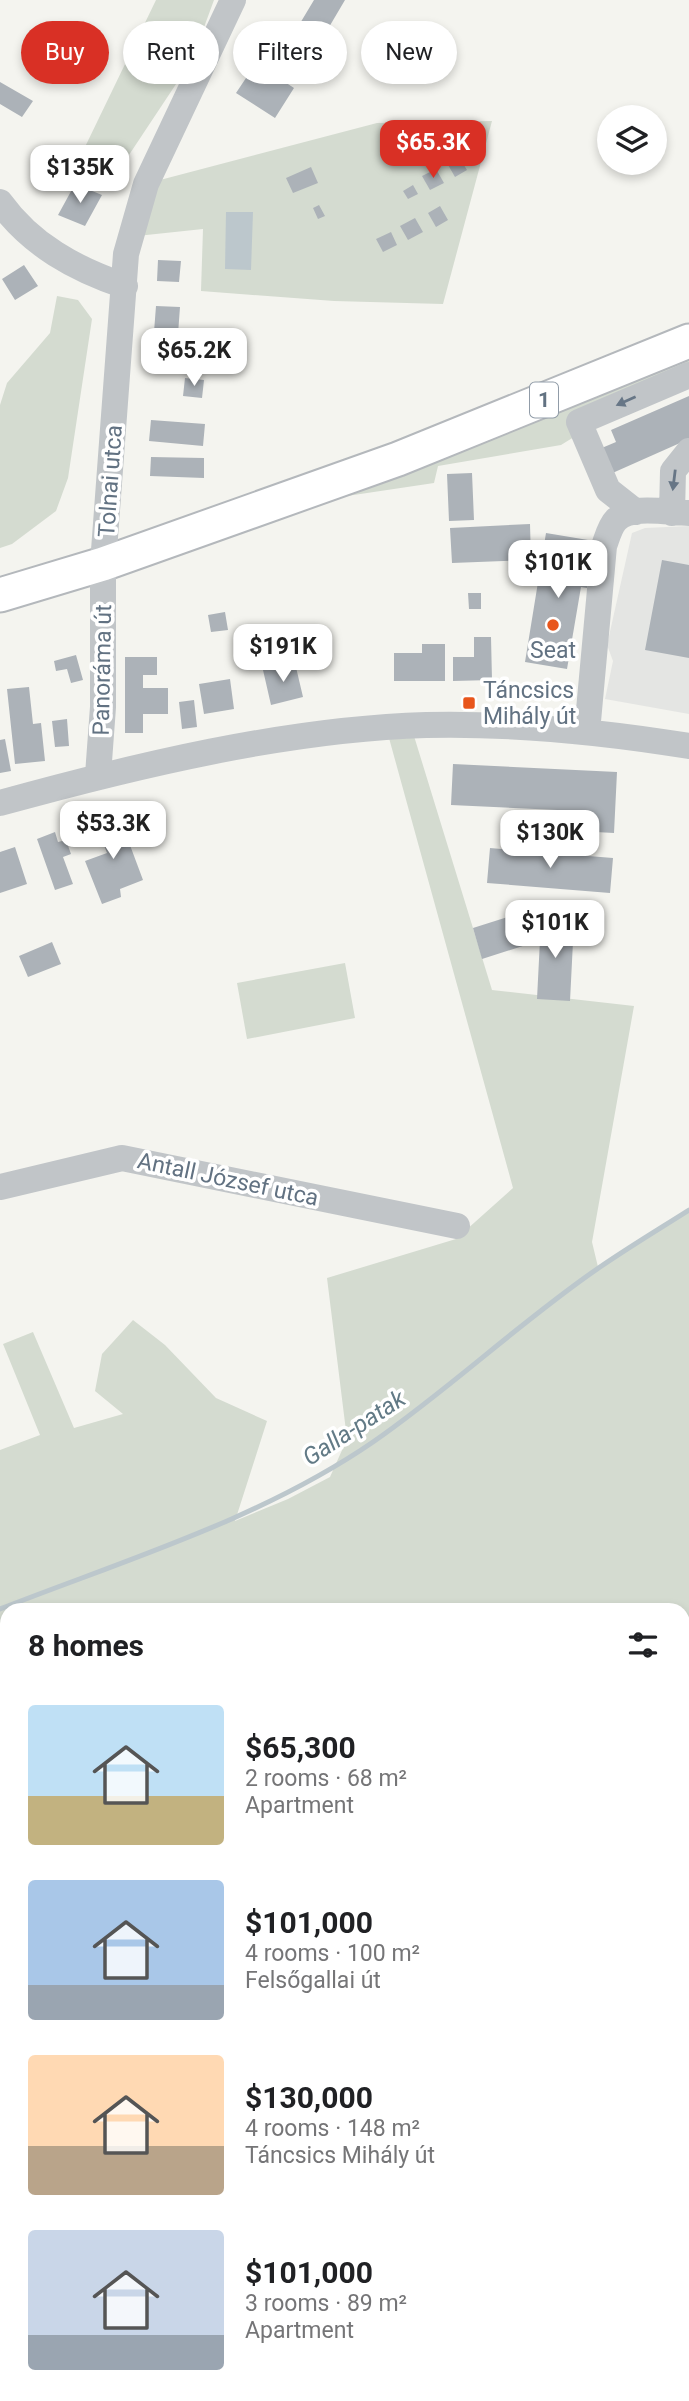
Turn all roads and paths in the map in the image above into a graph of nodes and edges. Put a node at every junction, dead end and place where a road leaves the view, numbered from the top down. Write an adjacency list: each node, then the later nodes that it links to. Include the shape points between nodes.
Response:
1 (233, 0): 3 (street, Tolnai utca, via 146,184 125,254)
2 (0, 202): 3 (street, via 14,221 53,254)
3 (125, 286): 9 (street, Tolnai utca)
4 (689, 341): 9 (main road, 1, via 398,458)
5 (689, 375): 7 (street, one-way to 7, via 579,422 608,490)
6 (689, 451): 8 (street, one-way to 8, via 673,471)
7 (636, 512): 8 (street); 11 (street, via 615,520 604,546)
8 (680, 513)
9 (103, 564): 10 (main road, 1); 13 (street, Panoráma út, via 103,707)
10 (0, 595)
11 (587, 732): 12 (street); 13 (street, via 426,725 321,733)
12 (689, 746)
13 (97, 775): 14 (street)
14 (0, 803)
15 (0, 1187): 16 (street, Antall József utca, via 122,1158)
16 (457, 1226)

